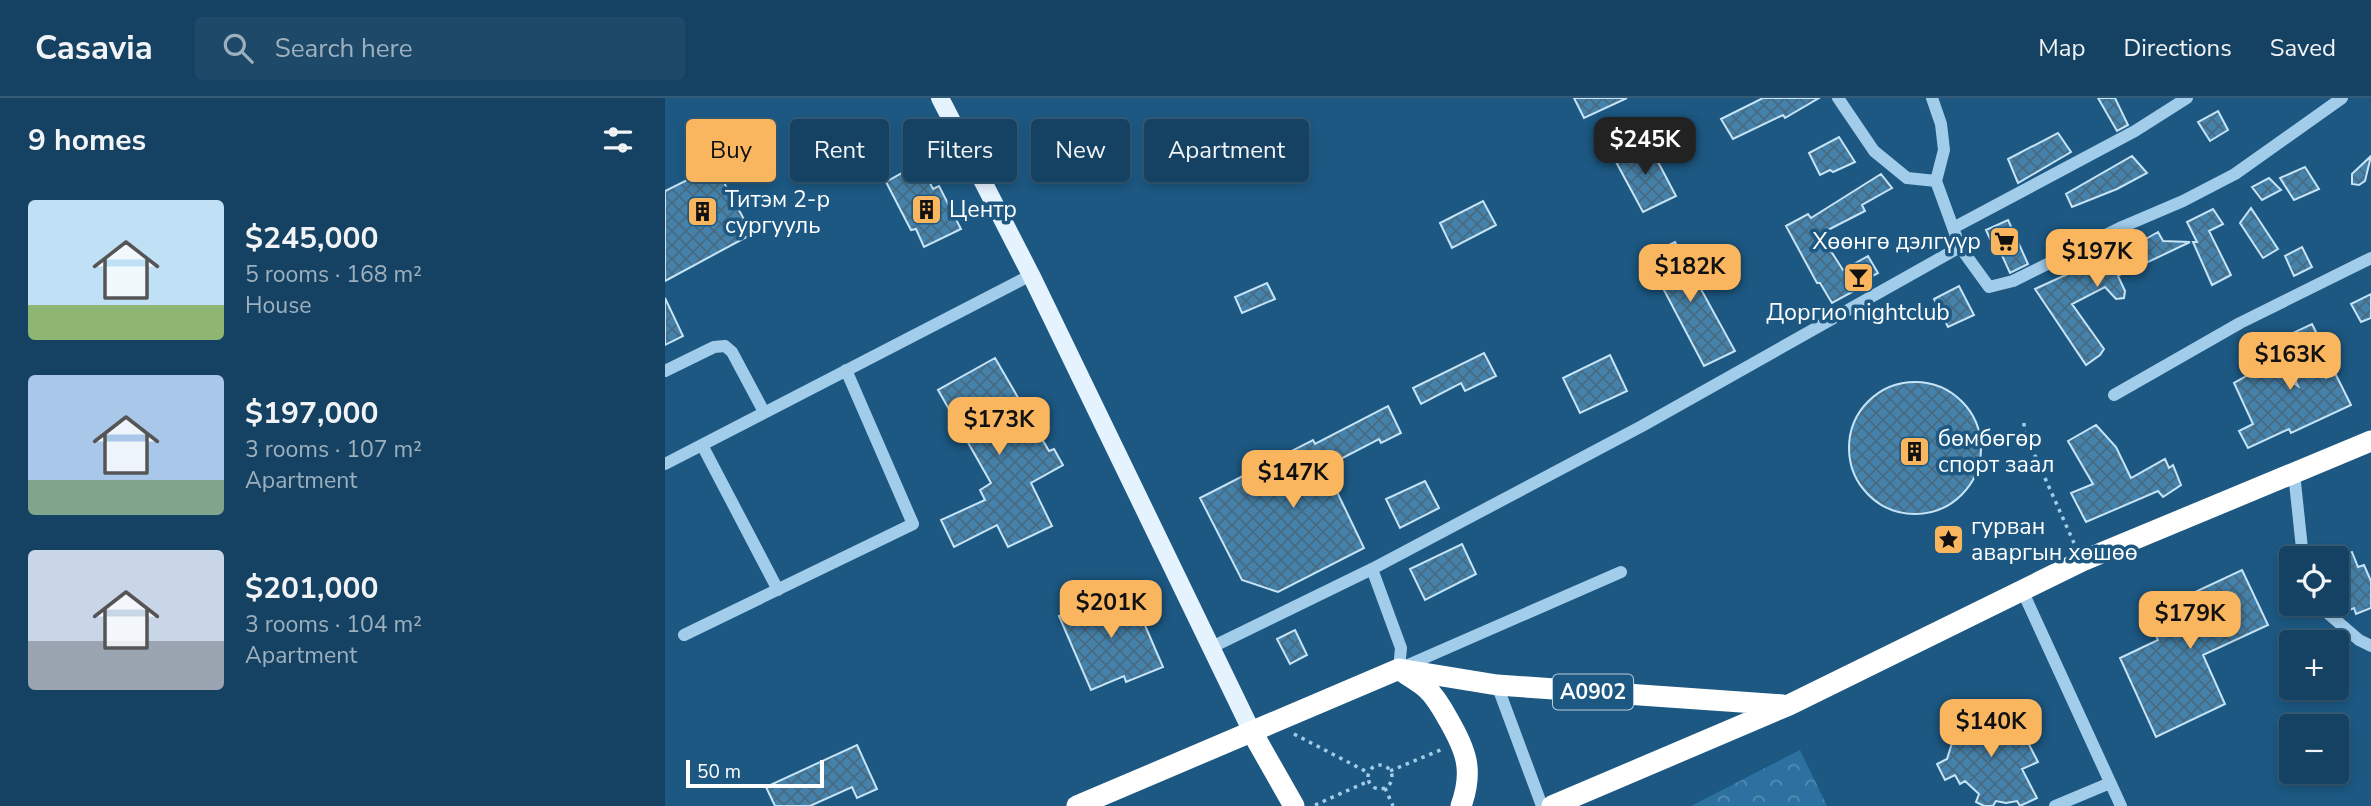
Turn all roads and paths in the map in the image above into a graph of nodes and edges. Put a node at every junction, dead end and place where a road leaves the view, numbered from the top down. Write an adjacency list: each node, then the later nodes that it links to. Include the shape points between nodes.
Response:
1 (940, 98): 10 (main road)
2 (1837, 98): 6 (street, via 1874,151 1907,178)
3 (1932, 98): 6 (street, via 1944,150)
4 (2187, 98): 7 (street, via 2135,131)
5 (2342, 98): 8 (street, via 2235,174 2013,281 1989,287)
6 (1936, 181): 7 (street)
7 (1953, 228): 8 (street)
8 (1961, 247): 22 (street, via 1642,426)
9 (2371, 258): 13 (street, via 2240,323)
10 (1031, 275): 11 (street); 29 (main road)
11 (846, 370): 14 (street); 24 (street, via 913,524)
12 (665, 371): 14 (street, via 725,346)
13 (2114, 395)
14 (764, 412): 17 (street)
15 (2024, 424): 21 (path)
16 (2371, 441): 19 (highway)
17 (702, 445): 18 (street); 24 (street)
18 (665, 464)
19 (2294, 473): 20 (street); 21 (highway)
20 (2302, 546)
21 (2082, 561): 25 (highway)
22 (1372, 569): 29 (street); 30 (street, via 1401,648)
23 (1621, 572): 30 (street)
24 (778, 590): 27 (street)
25 (2022, 590): 32 (highway); 39 (street)
26 (2329, 616): 28 (street)
27 (684, 635)
28 (2371, 646)
29 (1212, 647): 34 (main road)
30 (1399, 669): 31 (highway, A0902); 34 (highway); 35 (highway, via 1427,688)
31 (1497, 685): 32 (highway, A0902); 45 (street)
32 (1789, 705): 46 (highway)
33 (1289, 731): 37 (path)
34 (1252, 732): 41 (highway); 42 (highway)
35 (1462, 742): 36 (path); 44 (highway, via 1468,762)
36 (1390, 771): 37 (path, via 1381,765); 40 (path, via 1391,782)
37 (1369, 773): 38 (path)
38 (1369, 781): 40 (path, via 1377,789); 42 (path)
39 (2110, 783): 47 (street); 48 (street)
40 (1385, 788): 43 (path)
41 (1077, 806)
42 (1304, 806)
43 (1393, 806)
44 (1461, 806)
45 (1542, 806)
46 (1552, 806)
47 (2055, 806)
48 (2121, 806)

